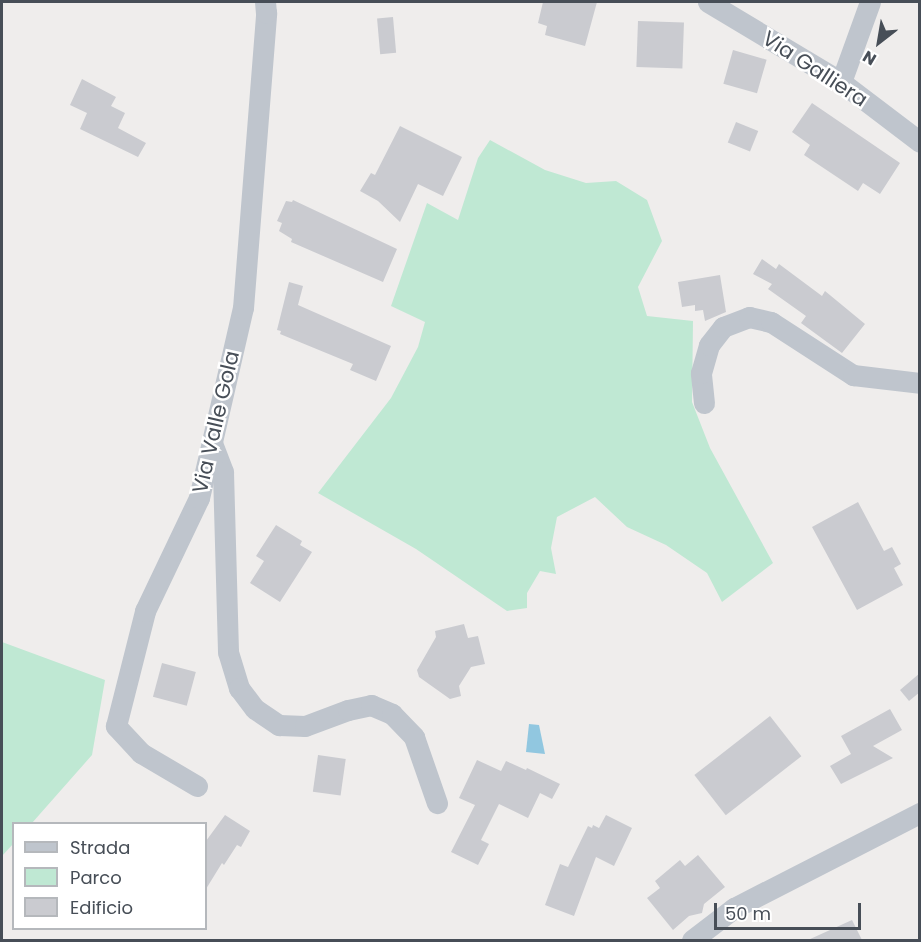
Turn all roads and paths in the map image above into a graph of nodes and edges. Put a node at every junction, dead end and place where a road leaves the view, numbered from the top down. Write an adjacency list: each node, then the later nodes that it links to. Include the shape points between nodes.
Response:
1 (265, 2): 8 (street, Via Valle Gola, via 243,308)
2 (708, 2): 4 (street, Via Galliera)
3 (870, 2): 4 (street)
4 (841, 82): 5 (street, Via Galliera)
5 (920, 142)
6 (920, 383): 7 (street, via 853,375 771,322 749,317 723,327 709,345 701,373)
7 (704, 403)
8 (212, 442): 9 (street, Via Valle Gola, via 199,498 145,611 116,726 141,753); 10 (street, via 223,472 228,652 239,688 255,709 279,725 305,726 371,705 392,714 414,737)
9 (197, 786)
10 (437, 803)
11 (920, 813): 12 (street, via 734,908)
12 (692, 940)

